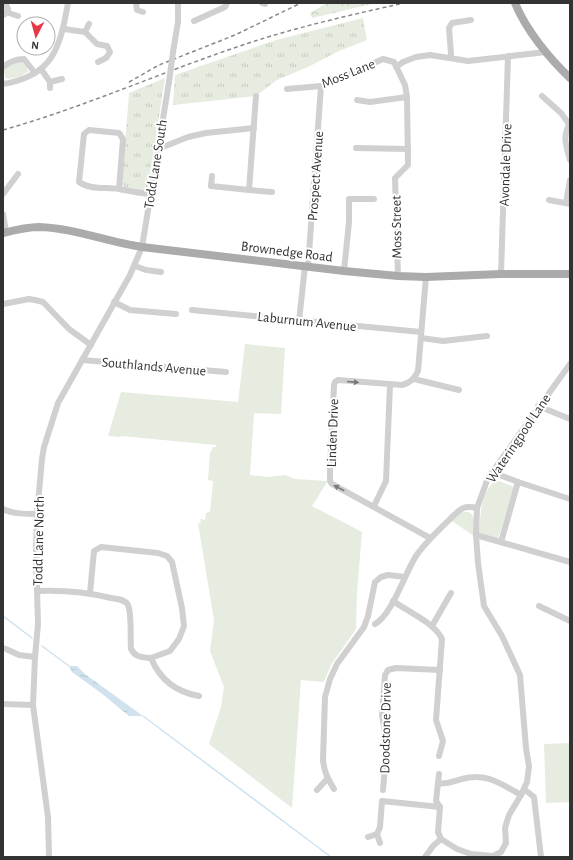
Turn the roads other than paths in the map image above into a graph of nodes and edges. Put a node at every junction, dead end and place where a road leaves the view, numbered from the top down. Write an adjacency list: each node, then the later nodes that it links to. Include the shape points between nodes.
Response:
1 (5, 3): 8 (street, via 8,9)
2 (68, 3): 13 (street)
3 (136, 3): 7 (street, via 137,10)
4 (178, 3): 35 (street, Todd Lane South, bridge, via 178,22)
5 (227, 3): 11 (street, via 225,7)
6 (514, 3): 15 (main road)
7 (143, 12)
8 (5, 13): 9 (street)
9 (18, 16)
10 (471, 20): 17 (street, via 452,23 449,28)
11 (194, 22)
12 (89, 24): 14 (street)
13 (64, 29): 14 (street); 21 (street, via 54,54)
14 (84, 32): 18 (street, via 97,44 107,46 113,53)
15 (546, 52): 16 (street, Moss Lane); 23 (main road)
16 (508, 56): 17 (street, Moss Lane, via 468,61); 56 (street, Avondale Drive)
17 (450, 58): 20 (street, Moss Lane, via 430,55 416,57)
18 (98, 62)
19 (3, 67): 22 (street, via 17,59 24,60)
20 (396, 68): 26 (street, Moss Lane, via 394,62 383,59); 30 (street)
21 (41, 69): 22 (street); 24 (street, via 50,85)
22 (35, 73): 25 (street)
23 (570, 78)
24 (62, 79)
25 (3, 84)
26 (322, 86): 27 (street, Moss Lane); 53 (street, Prospect Avenue)
27 (287, 89)
28 (256, 96): 33 (street)
29 (542, 96): 32 (street)
30 (408, 97): 31 (street, via 370,102); 36 (street)
31 (357, 100)
32 (570, 123): 37 (street, via 564,138)
33 (254, 128): 35 (street, via 206,133); 42 (street)
34 (356, 148): 36 (street)
35 (158, 149): 45 (street, Todd Lane South)
36 (408, 149): 58 (street, Moss Street, via 408,165 395,178)
37 (570, 160)
38 (18, 174): 44 (street)
39 (212, 176): 42 (street, via 211,186)
40 (570, 180): 48 (street)
41 (119, 189): 41 (street, via 84,185 79,182 84,134 89,130 119,133 123,139); 45 (street)
42 (248, 190): 43 (street)
43 (272, 192)
44 (3, 194)
45 (150, 194): 51 (street, Todd Lane South)
46 (374, 199): 54 (street, via 349,199)
47 (549, 200): 48 (street)
48 (568, 203)
49 (3, 214): 50 (street)
50 (5, 232): 51 (main road, Brownedge Road, via 50,228)
51 (142, 247): 52 (street, Todd Lane North); 53 (main road, Brownedge Road)
52 (135, 266): 55 (street); 60 (street, Todd Lane North)
53 (307, 266): 54 (main road, Brownedge Road); 64 (street, Prospect Avenue)
54 (344, 271): 58 (main road, Brownedge Road)
55 (162, 272)
56 (501, 274): 57 (main road, Brownedge Road); 59 (main road, Brownedge Road)
57 (570, 274)
58 (398, 276): 59 (main road, Brownedge Road)
59 (426, 277): 65 (street)
60 (114, 302): 63 (street, via 130,310); 67 (street, Todd Lane North)
61 (3, 304): 67 (street, via 29,299 43,302 69,329)
62 (192, 310): 64 (street, Laburnum Avenue)
63 (176, 314)
64 (299, 321): 65 (street, Laburnum Avenue)
65 (421, 335): 66 (street, Laburnum Avenue, via 443,340); 71 (street, via 418,371)
66 (487, 336)
67 (91, 345): 68 (street, Todd Lane North)
68 (82, 360): 70 (street, Southlands Avenue); 82 (street, Todd Lane North, via 58,403 44,447)
69 (570, 364): 74 (street, Wateringpool Lane)
70 (226, 372)
71 (414, 379): 72 (street, Linden Drive, via 402,386); 73 (street)
72 (390, 385): 79 (street, via 386,481); 79 (street, Linden Drive, one-way to 72, via 330,481 334,385 338,380)
73 (459, 390)
74 (538, 406): 75 (street); 76 (street, Wateringpool Lane)
75 (570, 419)
76 (492, 472): 77 (street); 80 (street, Wateringpool Lane)
77 (518, 482): 78 (street); 85 (street, Wateringpool Lane)
78 (570, 499)
79 (374, 506): 84 (street, Linden Drive)
80 (477, 508): 83 (street, Wateringpool Lane); 84 (street, via 462,508)
81 (3, 509): 82 (street)
82 (37, 514): 88 (street, Todd Lane North)
83 (476, 535): 85 (street); 110 (street, Wateringpool Lane, via 484,606 502,636 520,675 529,766 527,782)
84 (430, 538): 87 (street, via 415,557)
85 (500, 542): 86 (street)
86 (570, 562)
87 (405, 578): 91 (street); 105 (street, via 388,575 375,582 364,627 337,664 330,679 325,697 323,744)
88 (37, 591): 89 (street); 97 (street, Todd Lane North)
89 (90, 593): 98 (street, via 123,600 128,604 130,649 138,657); 98 (street, via 94,551 101,547 167,556 172,562 184,626 170,651)
90 (451, 593): 95 (street)
91 (392, 601): 94 (street, via 380,621); 95 (street)
92 (539, 606): 93 (street)
93 (570, 621)
94 (375, 624)
95 (432, 626): 99 (street, via 440,633 442,639)
96 (3, 648): 97 (street, via 19,655)
97 (35, 657): 102 (street, Todd Lane North)
98 (152, 658): 100 (street, via 156,670 166,681 186,694)
99 (440, 670): 103 (street, via 436,720 443,741); 109 (street, Doodstone Drive, via 396,668 388,670 385,675 382,715 387,744)
100 (199, 696)
101 (3, 704): 102 (street)
102 (33, 705): 117 (street, Todd Lane North, via 48,817)
103 (439, 756)
104 (439, 774): 106 (street)
105 (327, 779): 107 (street); 108 (street)
106 (438, 783): 110 (street, via 452,783 477,776); 111 (street, via 436,802)
107 (334, 789)
108 (317, 790)
109 (383, 790)
110 (522, 792): 116 (street, Wateringpool Lane, via 509,815 505,828 506,843); 120 (street, via 534,797)
111 (440, 807): 112 (street, via 382,801); 114 (street, via 438,832)
112 (377, 834): 113 (street); 115 (street)
113 (368, 837)
114 (441, 839): 116 (street, via 457,850 471,854 493,856); 118 (street)
115 (380, 843)
116 (501, 852): 119 (street)
117 (50, 857)
118 (425, 857)
119 (506, 857)
120 (541, 857)

